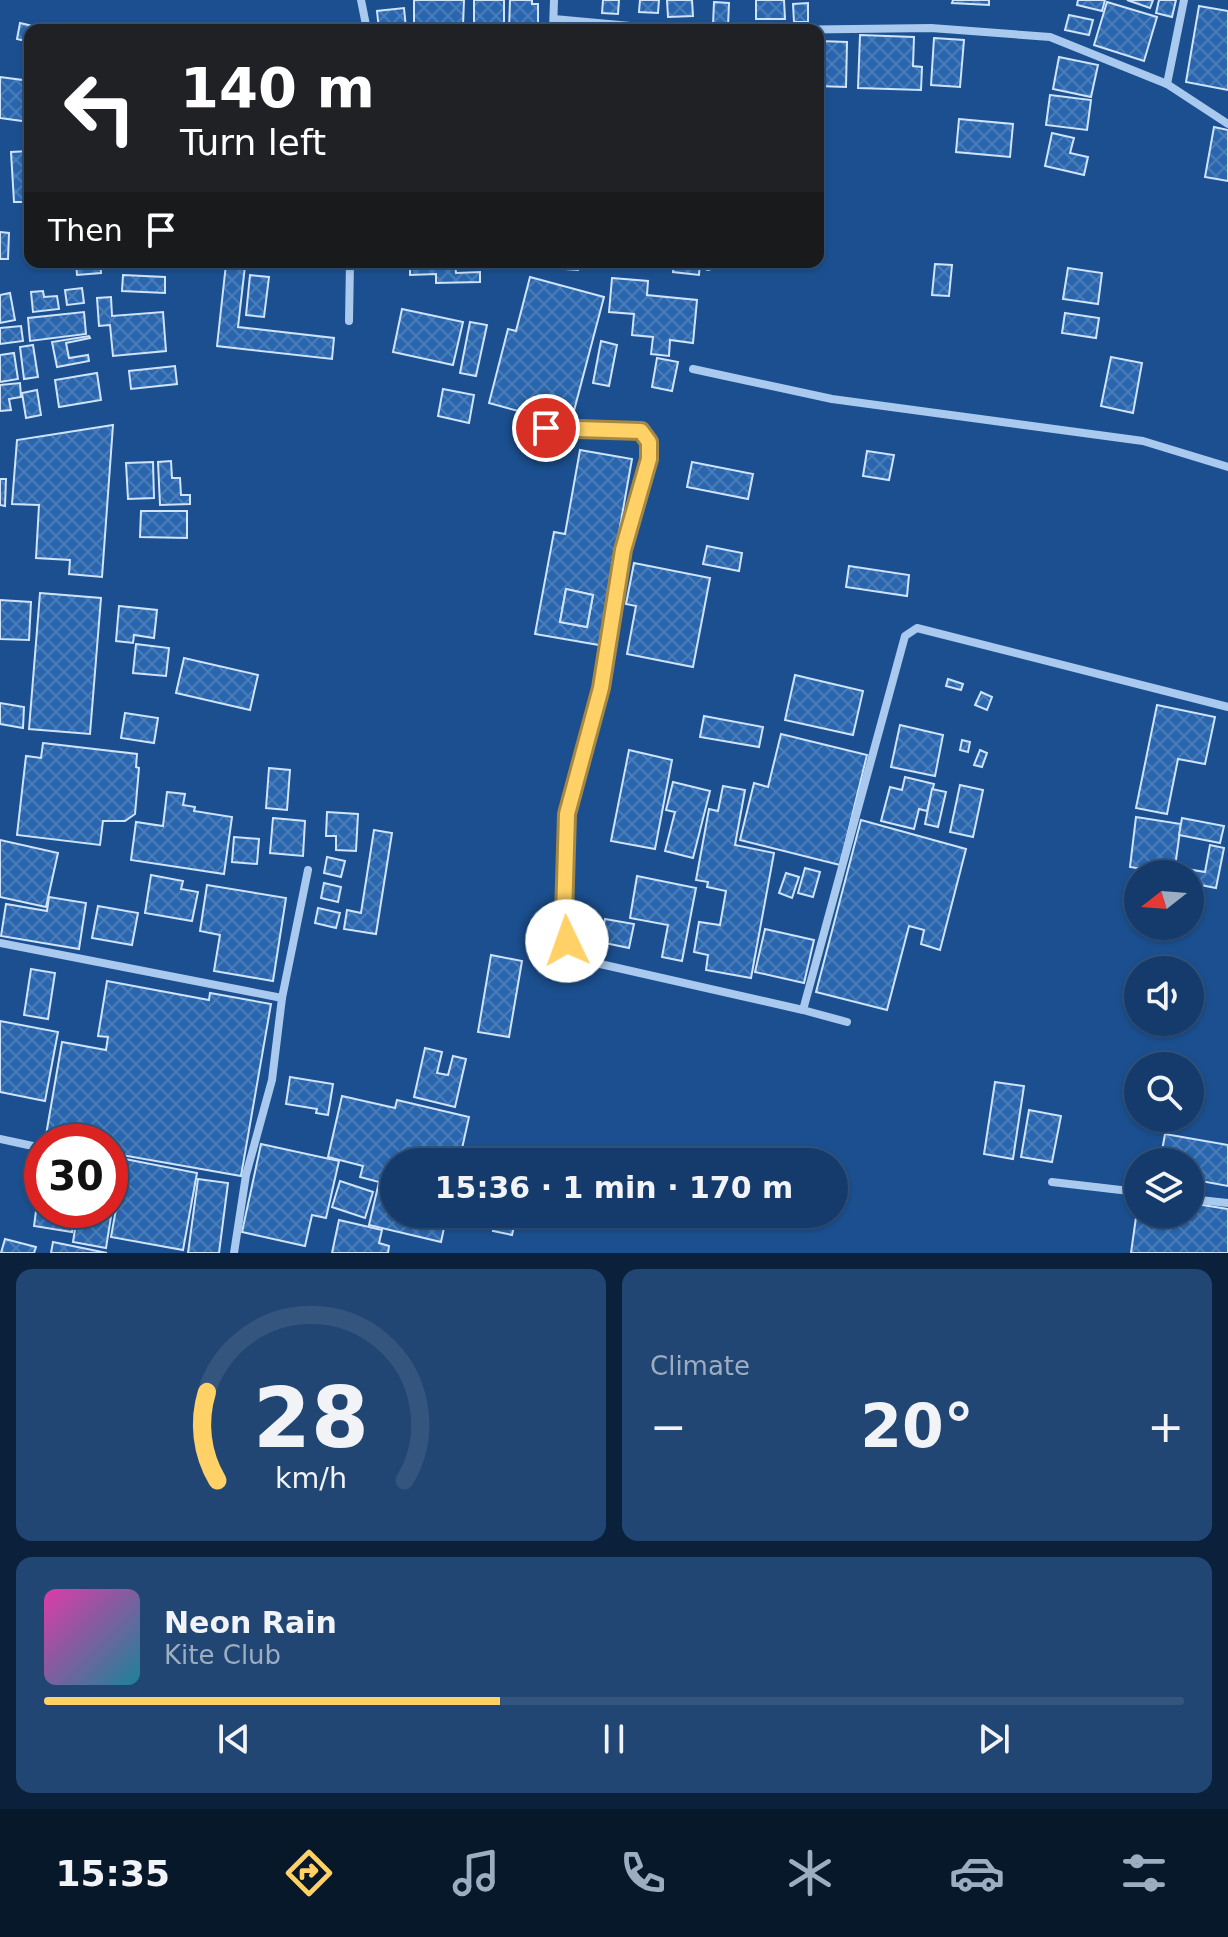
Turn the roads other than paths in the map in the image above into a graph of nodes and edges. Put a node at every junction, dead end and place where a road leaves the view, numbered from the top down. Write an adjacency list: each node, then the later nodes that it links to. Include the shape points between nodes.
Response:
1 (361, 0): 5 (street)
2 (554, 0): 4 (street)
3 (1184, 0): 9 (street)
4 (554, 19): 6 (street); 7 (street)
5 (366, 24)
6 (554, 24)
7 (609, 24)
8 (824, 29): 9 (street, via 931,28 1050,37)
9 (1167, 84): 10 (street)
10 (1228, 124)
11 (350, 268): 12 (street)
12 (349, 321)
13 (693, 369): 15 (street, via 832,399 1143,441)
14 (546, 428): 20 (street, via 641,431 649,442 623,550 601,688 567,814 567,941 587,961)
15 (1228, 467)
16 (1228, 707): 20 (street, via 917,628 909,631)
17 (308, 870): 19 (street)
18 (0, 943): 19 (street)
19 (282, 998): 28 (street, via 272,1080 246,1175)
20 (803, 1010): 21 (street)
21 (847, 1022)
22 (0, 1139): 23 (street)
23 (24, 1144)
24 (1052, 1182): 25 (street)
25 (1124, 1190)
26 (1204, 1200): 27 (street)
27 (1228, 1203)
28 (234, 1253)

